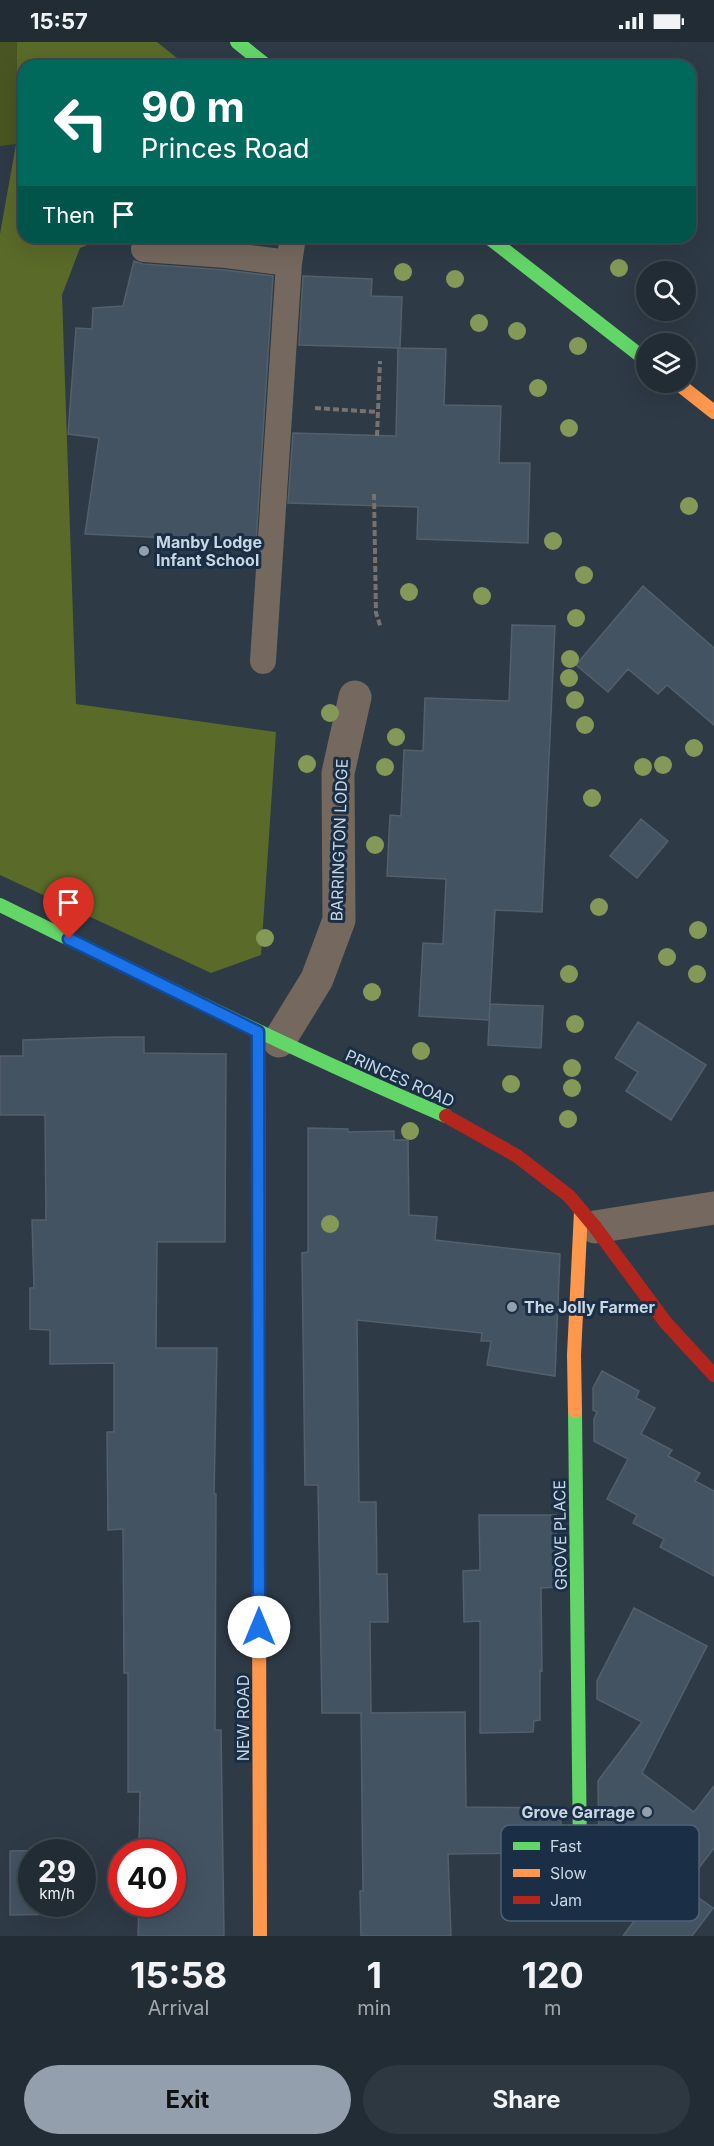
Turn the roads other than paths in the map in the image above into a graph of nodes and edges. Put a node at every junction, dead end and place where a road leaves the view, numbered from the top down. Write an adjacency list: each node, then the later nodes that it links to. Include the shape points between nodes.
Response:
1 (237, 42): 2 (street)
2 (260, 60)
3 (292, 243): 6 (lane)
4 (496, 243): 7 (street)
5 (144, 249): 6 (lane)
6 (288, 263): 10 (lane)
7 (636, 352)
8 (690, 393): 9 (street)
9 (714, 412)
10 (263, 661)
11 (355, 698): 13 (street, BARRINGTON LODGE, via 338,773 339,920 317,979)
12 (0, 905): 13 (street, PRINCES ROAD)
13 (269, 1036): 15 (street, PRINCES ROAD, via 451,1118 517,1156 569,1196); 18 (street, NEW ROAD)
14 (714, 1208): 15 (street)
15 (588, 1219): 16 (street, PRINCES ROAD, via 666,1323); 17 (street, GROVE PLACE, via 574,1354)
16 (714, 1375)
17 (580, 1825)
18 (260, 1936)

